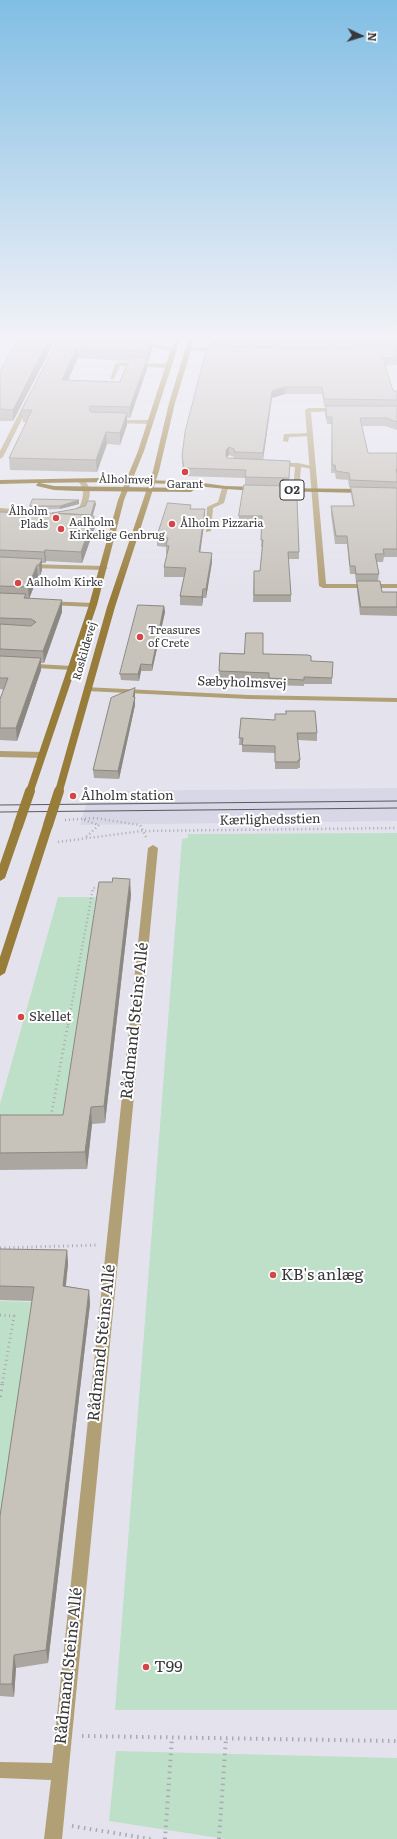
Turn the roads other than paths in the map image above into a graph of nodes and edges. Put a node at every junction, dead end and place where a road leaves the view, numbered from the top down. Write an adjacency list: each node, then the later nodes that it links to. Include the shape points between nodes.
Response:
1 (150, 422): 14 (street, Roskildevej)
2 (17, 423): 7 (street)
3 (167, 423): 15 (street, Roskildevej)
4 (309, 423): 5 (street)
5 (310, 435): 6 (street); 10 (street)
6 (286, 438)
7 (0, 457)
8 (267, 464): 9 (street)
9 (298, 465): 10 (street); 20 (street)
10 (313, 467): 21 (street)
11 (80, 480): 13 (main road, Ålholmvej / O2); 14 (main road, Ålholmvej / O2); 17 (street)
12 (0, 482): 13 (main road, Ålholmvej / O2)
13 (27, 482): 17 (main road, Ålholmvej / O2, via 54,488)
14 (129, 482): 15 (main road, Ålholmvej / O2); 18 (street, Roskildevej)
15 (152, 482): 16 (main road, Ålholmvej / O2); 19 (street, Roskildevej)
16 (225, 488): 19 (main road, Ålholmvej / O2); 20 (main road, Ålholmvej / O2); 30 (street, via 221,502 210,507)
17 (87, 489): 18 (main road, Ålholmvej / O2); 25 (street, via 83,507)
18 (126, 490): 19 (main road, Ålholmvej / O2); 29 (street, Roskildevej)
19 (150, 490): 38 (street, Roskildevej)
20 (296, 490): 21 (main road, Ålholmvej / O2)
21 (316, 491): 22 (main road, Ålholmvej / O2); 33 (street, via 323,586)
22 (374, 491)
23 (0, 510): 24 (street)
24 (45, 513)
25 (66, 513)
26 (16, 519): 27 (street)
27 (39, 520)
28 (77, 522): 29 (street)
29 (116, 523): 32 (street, Roskildevej)
30 (208, 531)
31 (22, 565): 32 (street)
32 (104, 568): 35 (street, Roskildevej)
33 (397, 586)
34 (39, 603): 35 (street)
35 (93, 606): 37 (street, Roskildevej)
36 (0, 664): 37 (street)
37 (72, 668): 41 (street, Roskildevej)
38 (87, 689): 39 (street, Sæbyholmsvej, via 248,697); 44 (street, Roskildevej, bridge, via 59,791)
39 (397, 700)
40 (0, 754): 41 (street)
41 (42, 756): 43 (street, Roskildevej, bridge)
42 (153, 848): 46 (street, Rådmand Steins Allé)
43 (0, 878)
44 (0, 973)
45 (0, 1770): 46 (street)
46 (59, 1772): 47 (street, Rådmand Steins Allé)
47 (53, 1831)

